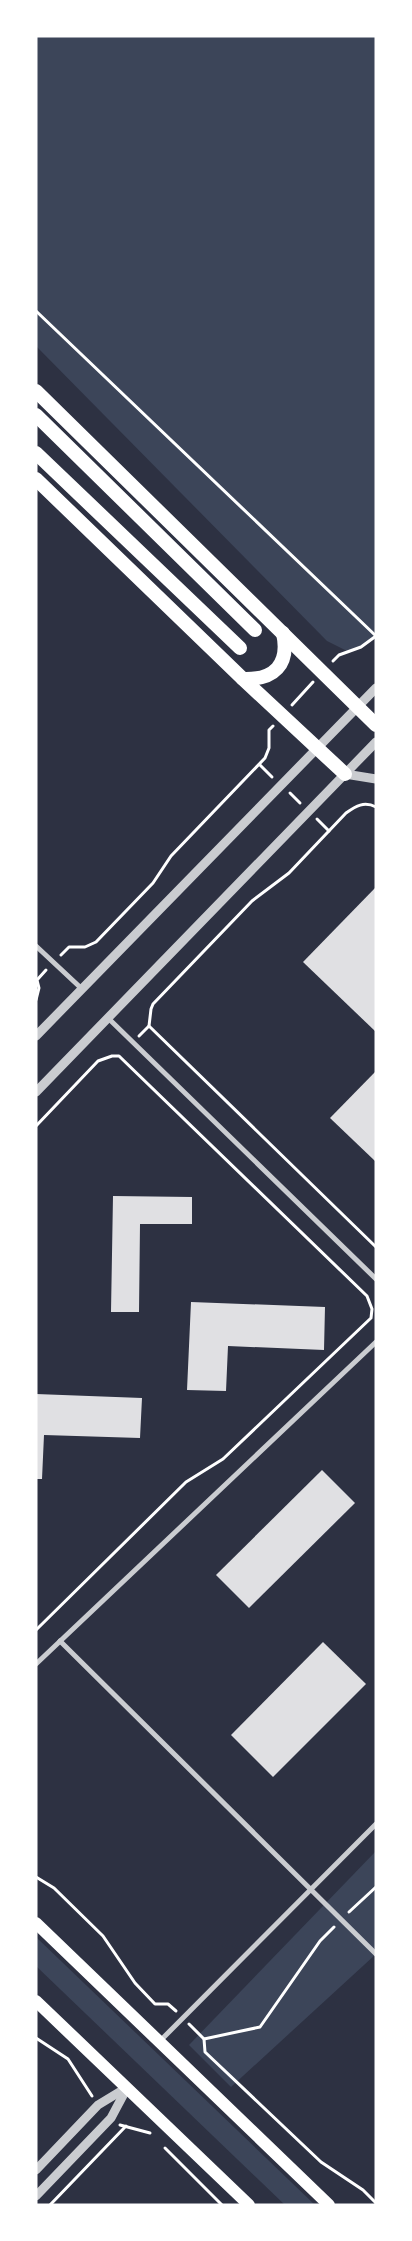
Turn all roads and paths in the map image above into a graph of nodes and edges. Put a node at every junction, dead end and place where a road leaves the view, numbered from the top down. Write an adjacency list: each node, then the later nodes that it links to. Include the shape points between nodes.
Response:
1 (36, 311): 8 (path)
2 (36, 391): 7 (highway)
3 (36, 416): 6 (highway)
4 (36, 452): 9 (highway)
5 (36, 479): 11 (highway)
6 (255, 630)
7 (283, 634): 10 (highway); 11 (highway, via 286,649 274,672 264,678)
8 (376, 636): 10 (path, via 361,647 339,655)
9 (240, 648)
10 (322, 673): 13 (highway); 14 (path)
11 (243, 679): 14 (highway)
12 (376, 688): 13 (street)
13 (357, 707): 15 (highway); 17 (street)
14 (283, 715): 17 (highway); 18 (path, via 270,730 269,748)
15 (376, 725)
16 (376, 742): 19 (street)
17 (318, 747): 19 (highway); 21 (street)
18 (260, 765): 21 (path); 26 (path, via 171,856 153,883 96,942 85,947)
19 (345, 774): 20 (street); 23 (street)
20 (376, 779)
21 (280, 785): 23 (path); 28 (street)
22 (376, 807): 24 (path, via 357,805)
23 (309, 811): 24 (path); 30 (street)
24 (329, 830): 34 (path, via 289,873 252,901 158,999 151,1009 149,1026)
25 (36, 946): 28 (street)
26 (69, 947)
27 (37, 980): 29 (path)
28 (82, 989): 31 (street)
29 (36, 1000)
30 (108, 1018): 32 (street); 35 (street)
31 (36, 1036)
32 (36, 1092)
33 (36, 1126): 37 (path, via 98,1061 119,1056)
34 (376, 1246)
35 (376, 1279)
36 (371, 1292): 37 (path)
37 (367, 1296): 39 (path, via 372,1309 371,1318 223,1459 186,1482)
38 (376, 1342): 40 (street)
39 (36, 1630)
40 (60, 1641): 41 (street); 45 (street)
41 (36, 1664)
42 (376, 1824): 45 (street)
43 (36, 1877): 50 (path, via 54,1888 103,1936 135,1983 155,2004)
44 (376, 1887): 46 (path)
45 (312, 1890): 46 (street); 52 (street)
46 (341, 1919): 48 (street); 61 (path, via 320,1941 260,2027 204,2039 205,2052 321,2162)
47 (36, 1922): 52 (main road)
48 (376, 1954)
49 (36, 2001): 53 (main road)
50 (168, 2004)
51 (36, 2038): 54 (path, via 68,2059)
52 (159, 2042): 65 (main road)
53 (127, 2088): 54 (street); 55 (street); 64 (main road)
54 (98, 2105): 59 (street)
55 (111, 2118): 56 (path); 60 (street)
56 (126, 2126): 57 (path, via 149,2132); 62 (path)
57 (156, 2139)
58 (162, 2145): 63 (path)
59 (36, 2170)
60 (36, 2196)
61 (376, 2203)
62 (50, 2205)
63 (222, 2205)
64 (249, 2205)
65 (329, 2205)

